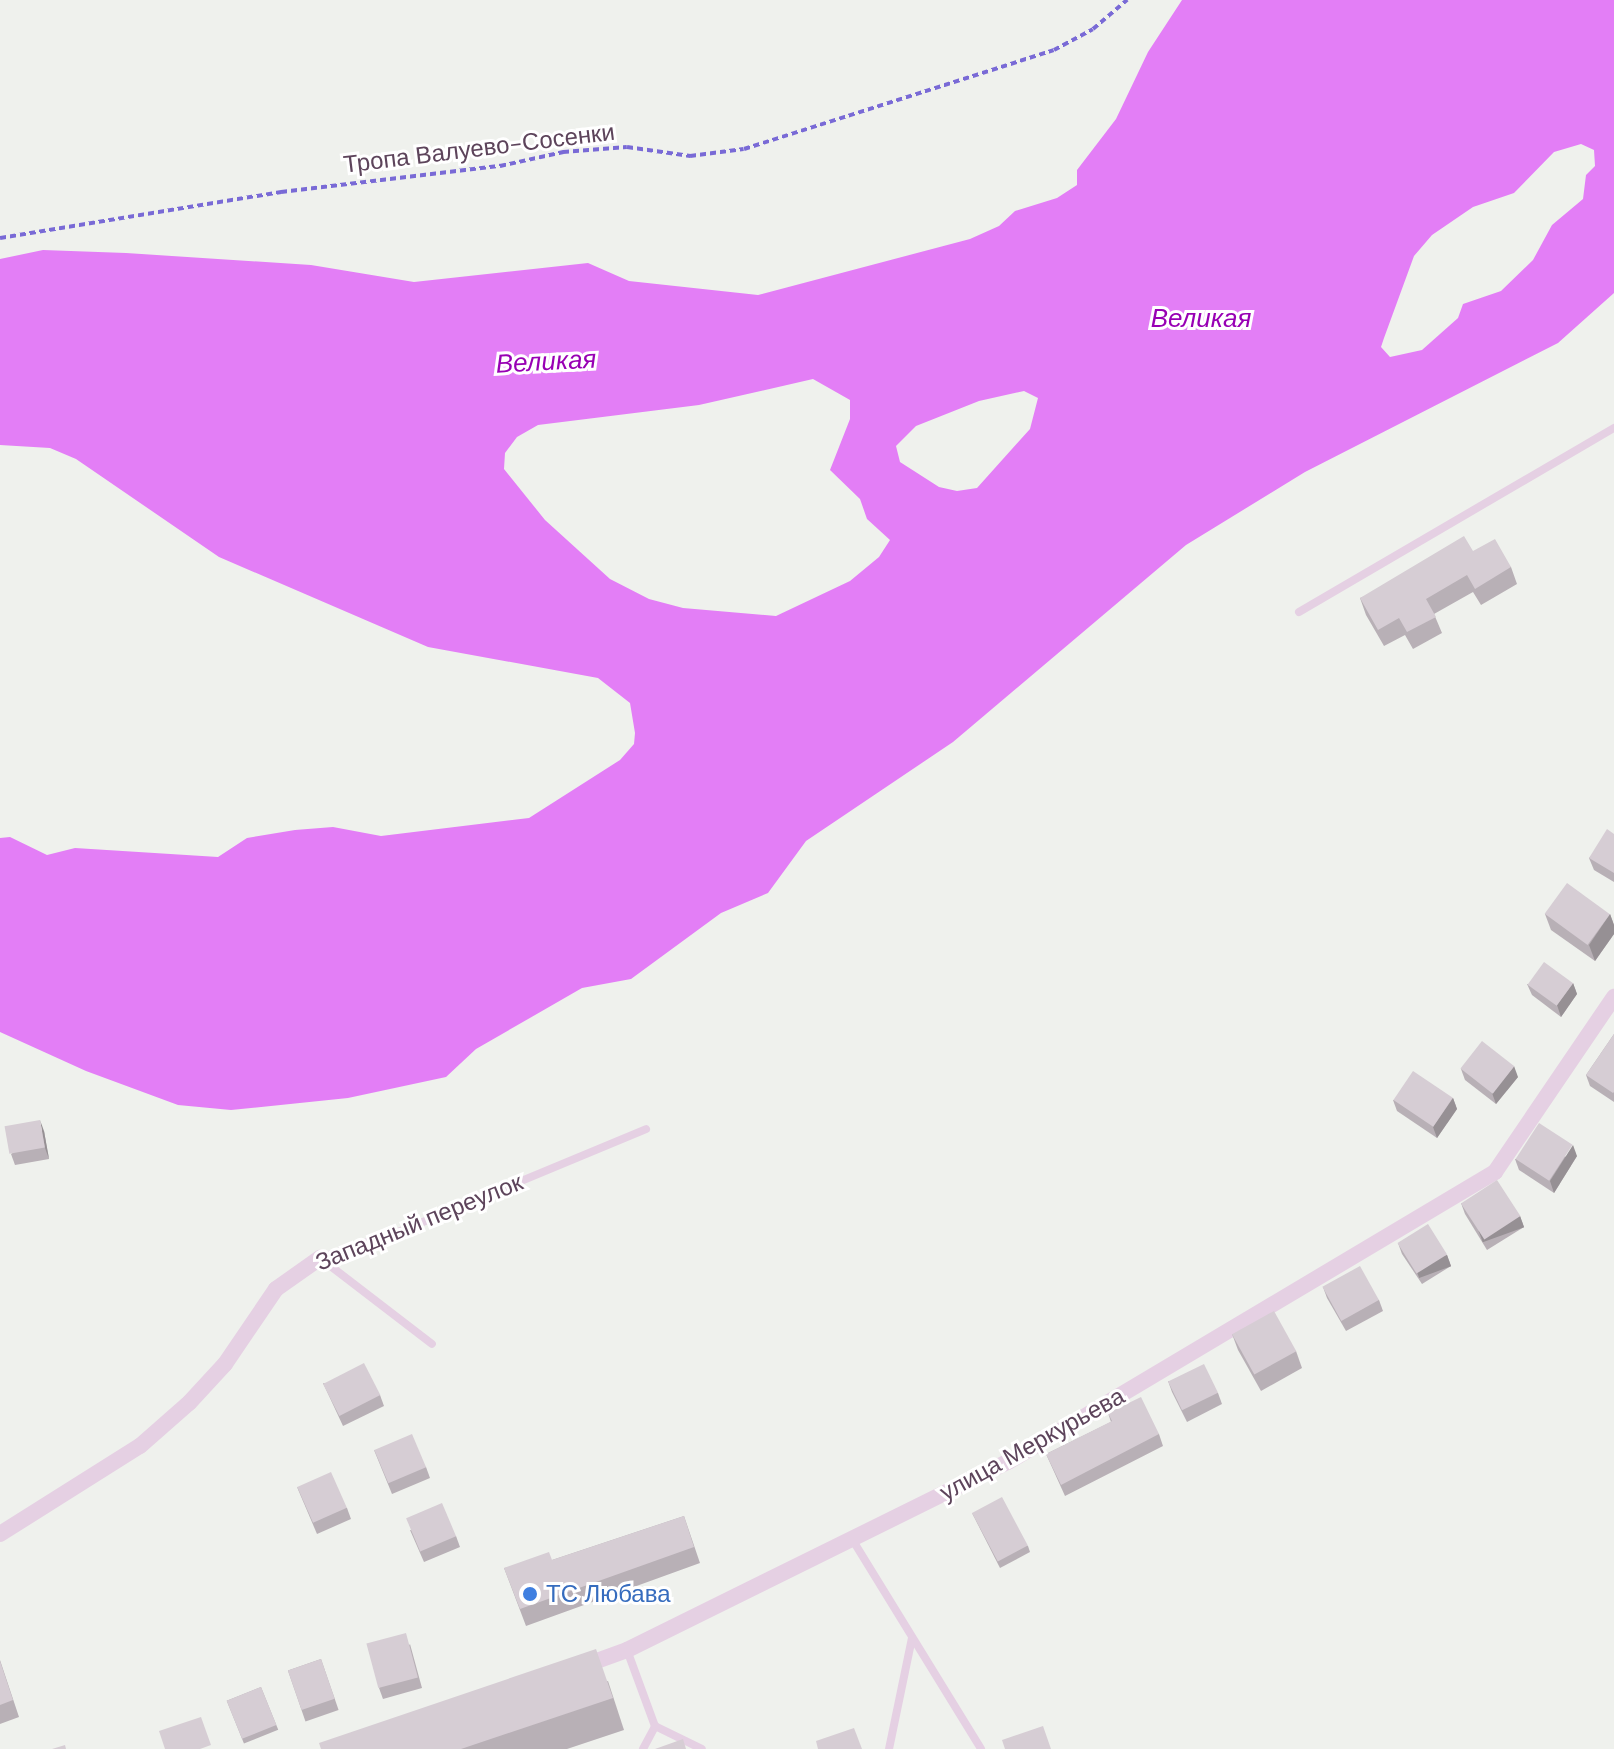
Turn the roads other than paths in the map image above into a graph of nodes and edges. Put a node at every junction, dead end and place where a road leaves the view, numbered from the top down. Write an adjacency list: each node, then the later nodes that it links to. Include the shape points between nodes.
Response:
1 (1614, 428): 2 (lane)
2 (1299, 612)
3 (1614, 997): 8 (street, улица Меркурьева, via 1495,1172 1008,1462)
4 (646, 1129): 5 (lane, Западный переулок, via 406,1229)
5 (320, 1258): 6 (lane); 7 (street, Западный переулок, via 276,1289 225,1364 180,1412 140,1446)
6 (432, 1344)
7 (0, 1534)
8 (852, 1539): 9 (lane); 10 (street, улица Меркурьева)
9 (912, 1637): 15 (lane); 16 (lane)
10 (627, 1650): 11 (street, улица Меркурьева); 12 (lane)
11 (568, 1671)
12 (655, 1726): 13 (lane); 14 (lane)
13 (643, 1749)
14 (702, 1749)
15 (889, 1749)
16 (981, 1749)

